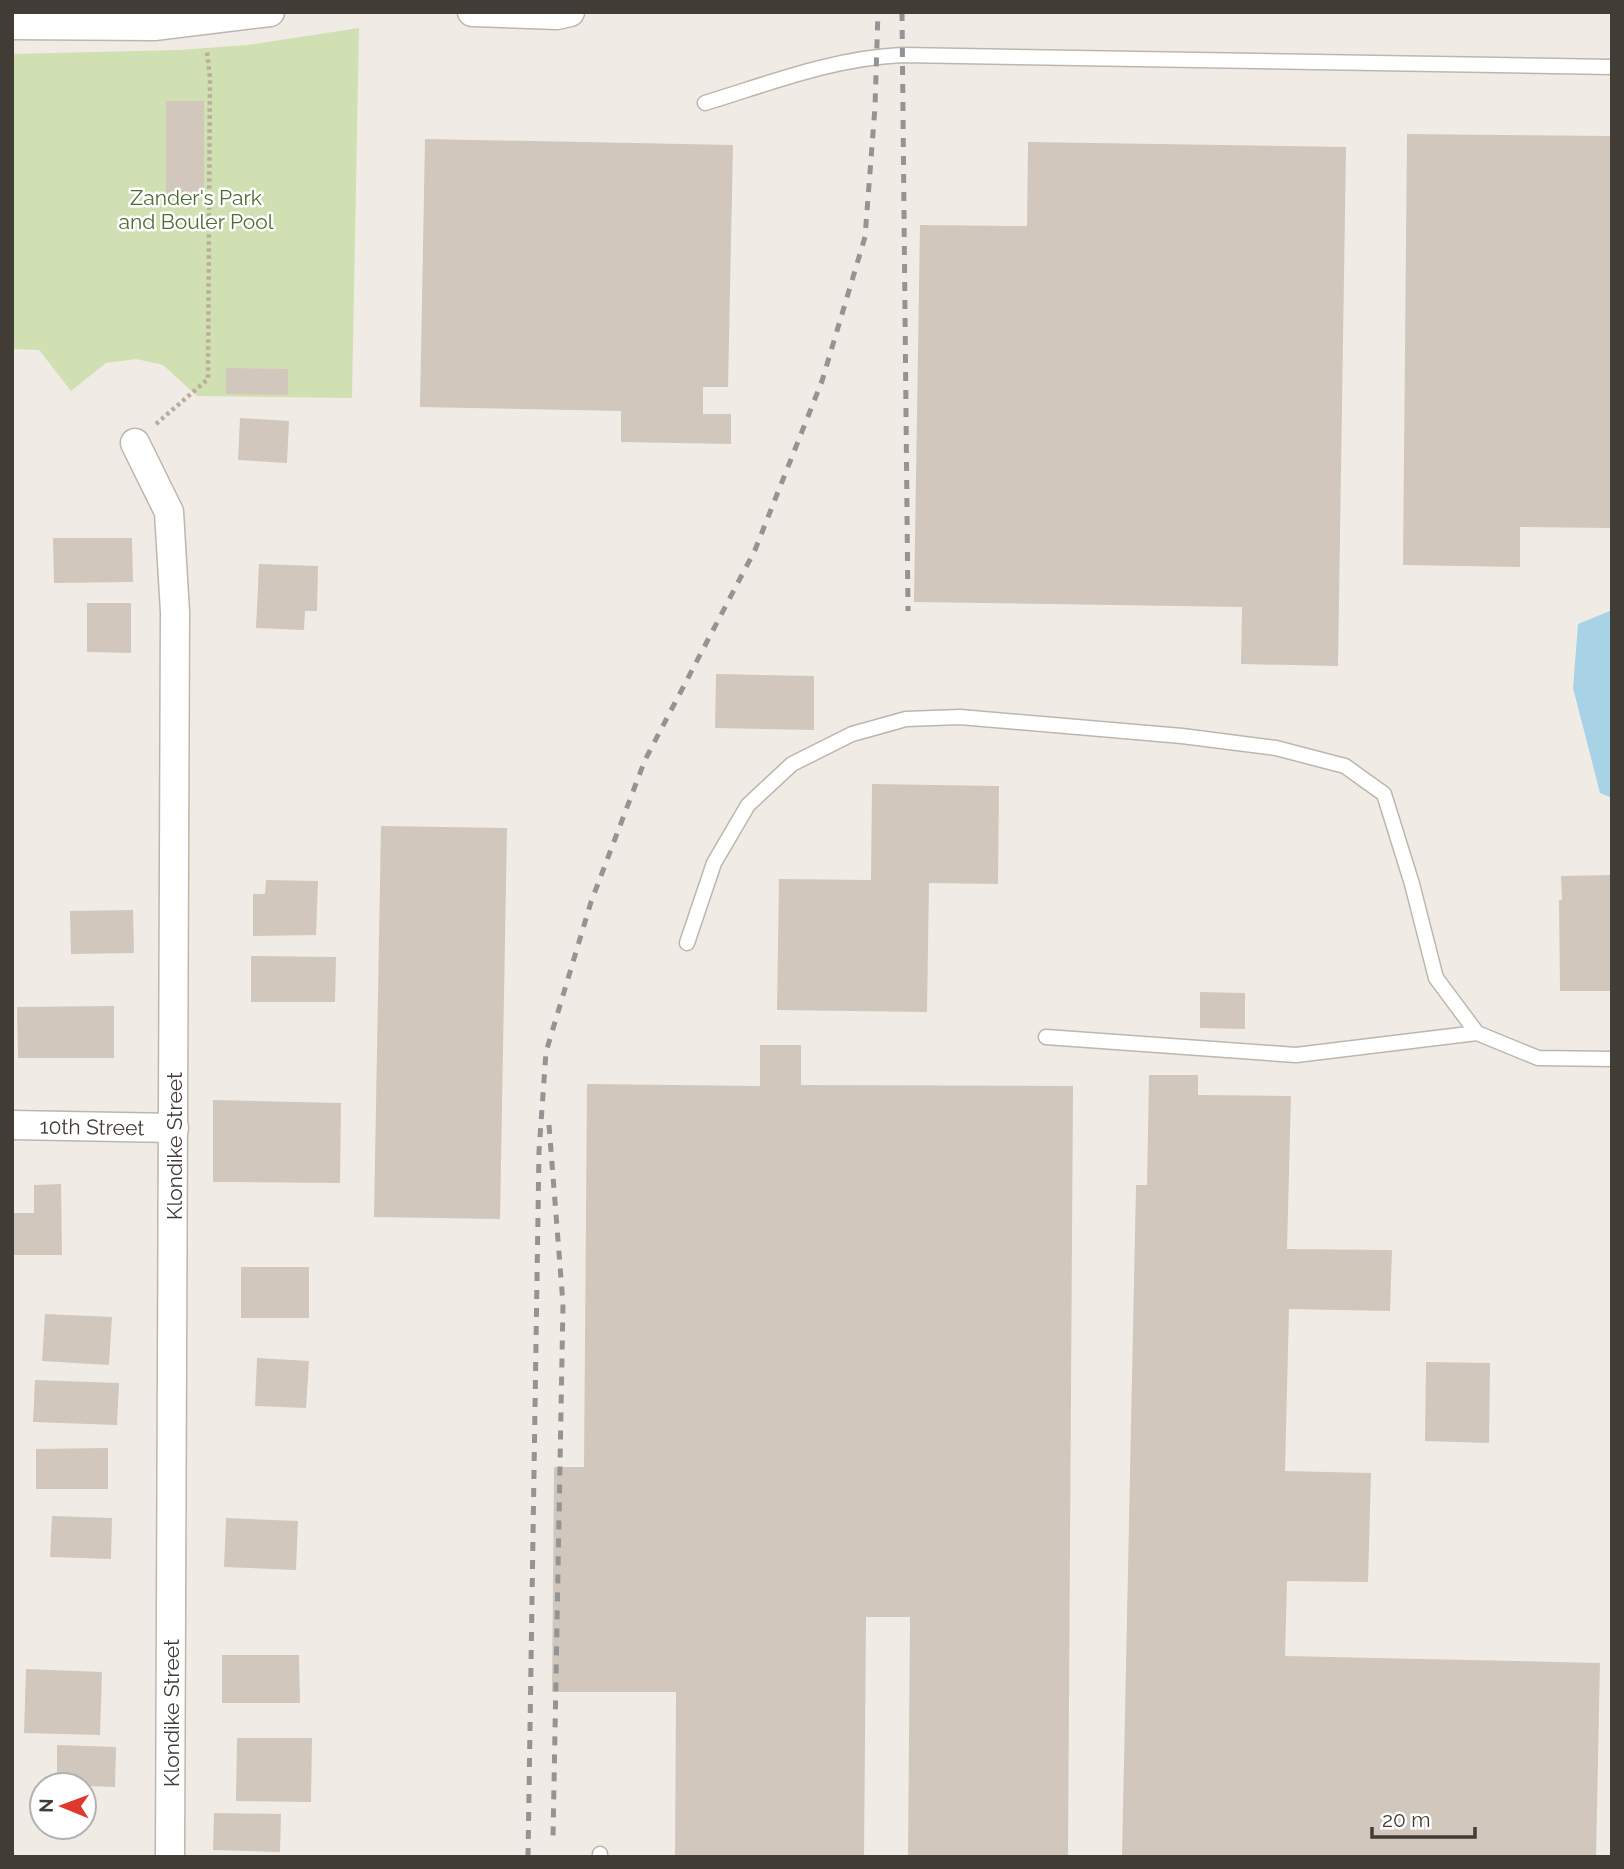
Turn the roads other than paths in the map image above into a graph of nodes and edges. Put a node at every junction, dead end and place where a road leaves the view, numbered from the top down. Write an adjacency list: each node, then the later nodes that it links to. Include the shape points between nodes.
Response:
1 (472, 12): 2 (street)
2 (570, 12)
3 (256, 13): 4 (street, via 154,26)
4 (12, 25)
5 (1612, 67): 6 (lane, via 902,55 825,66)
6 (705, 103)
7 (135, 443): 13 (street, Klondike Street, via 169,512 174,587)
8 (687, 943): 9 (lane, via 713,863 748,805 792,764 852,734 906,719 960,717 1182,736 1276,748 1345,766 1384,794 1436,978)
9 (1477, 1033): 10 (lane, via 1296,1055); 11 (lane, via 1538,1058)
10 (1046, 1037)
11 (1612, 1059)
12 (12, 1125): 13 (street, 10th Street)
13 (174, 1128): 14 (street, Klondike Street)
14 (170, 1857)

